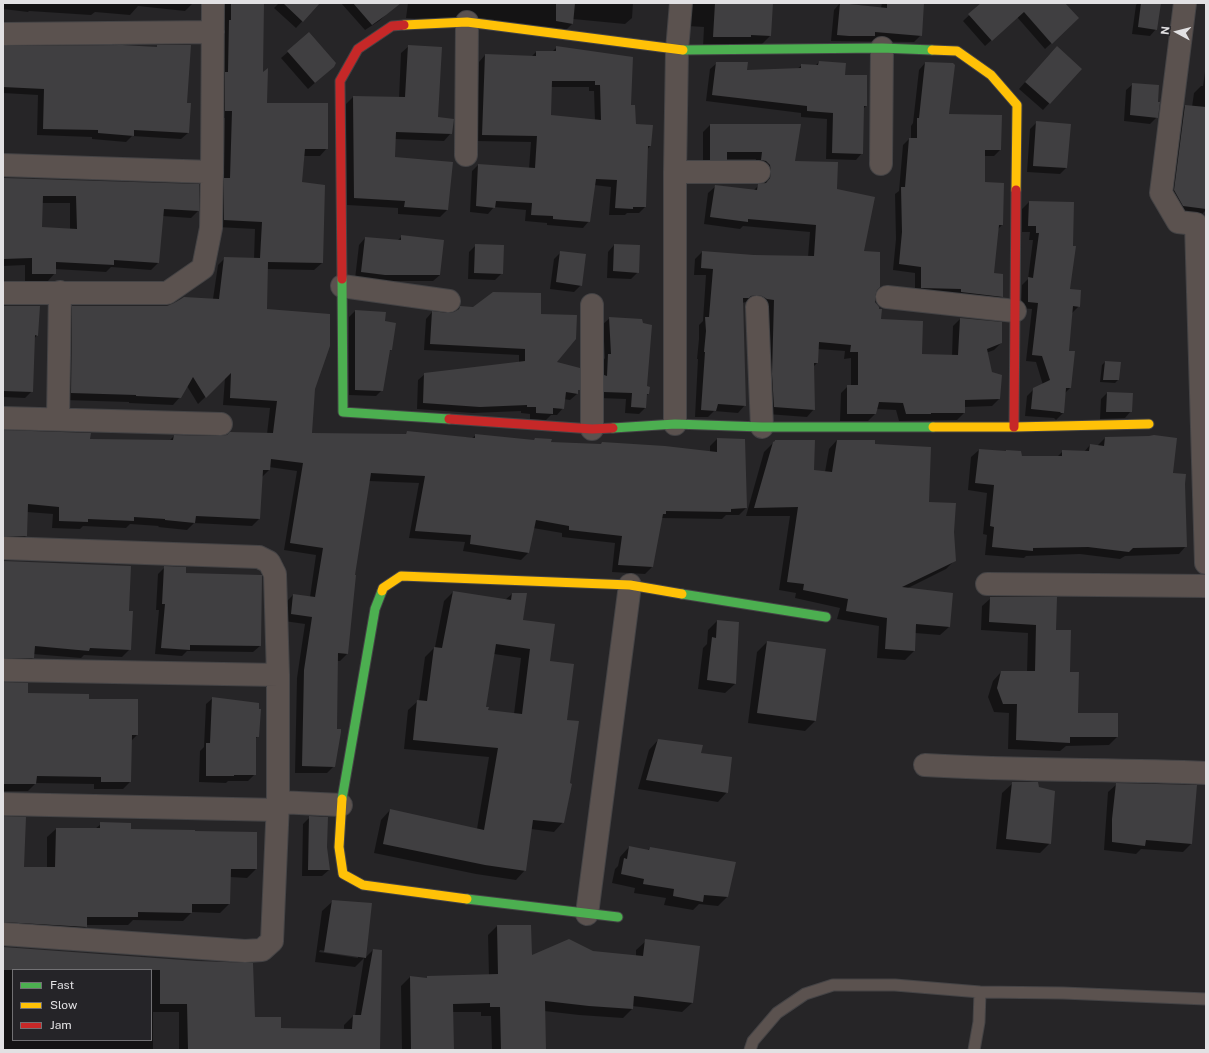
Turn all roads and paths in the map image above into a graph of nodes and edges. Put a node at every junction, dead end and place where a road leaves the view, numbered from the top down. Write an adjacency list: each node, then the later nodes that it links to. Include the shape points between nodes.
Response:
1 (213, 3): 5 (street)
2 (681, 3): 8 (street)
3 (1185, 3): 15 (street, via 1162,193 1178,222)
4 (466, 22): 8 (street); 9 (street); 16 (street, via 392,26 358,49 340,81)
5 (213, 32): 6 (street); 12 (street)
6 (3, 34)
7 (882, 48): 8 (street); 10 (street); 23 (street, via 957,51 991,75 1017,105)
8 (677, 50): 13 (street)
9 (466, 155)
10 (881, 164)
11 (3, 165): 12 (street)
12 (212, 172): 18 (street, via 211,228 203,268 167,293)
13 (675, 172): 14 (street); 27 (street)
14 (759, 172)
15 (1201, 224): 32 (street)
16 (342, 286): 20 (street); 31 (street, via 343,412)
17 (3, 292): 18 (street)
18 (60, 292): 25 (street)
19 (887, 297): 23 (street)
20 (449, 301)
21 (592, 305): 31 (street)
22 (757, 307): 29 (street)
23 (1015, 311): 30 (street)
24 (3, 418): 25 (street)
25 (58, 419): 26 (street)
26 (221, 424)
27 (675, 424): 29 (street); 31 (street)
28 (1150, 424): 30 (street)
29 (762, 427): 30 (street)
30 (1014, 427)
31 (592, 429)
32 (1205, 520): 34 (street)
33 (3, 548): 40 (street, via 260,557 269,562 275,574)
34 (1206, 563)
35 (987, 584): 37 (street)
36 (630, 585): 38 (street); 44 (street, via 401,576 383,588 375,609); 46 (street)
37 (1206, 586)
38 (826, 617)
39 (3, 670): 40 (street)
40 (278, 675): 45 (street)
41 (925, 765): 42 (street)
42 (1206, 773)
43 (3, 804): 45 (street)
44 (341, 805): 45 (street); 46 (street, via 339,847 344,874 362,885)
45 (278, 806): 48 (street, via 272,941 262,950 245,951)
46 (587, 914): 47 (street)
47 (618, 917)
48 (3, 934)
49 (980, 992): 50 (lane); 51 (lane, via 895,985 833,985 805,994 777,1013 753,1041); 52 (lane, via 979,1022)
50 (1206, 999)
51 (750, 1050)
52 (974, 1050)

